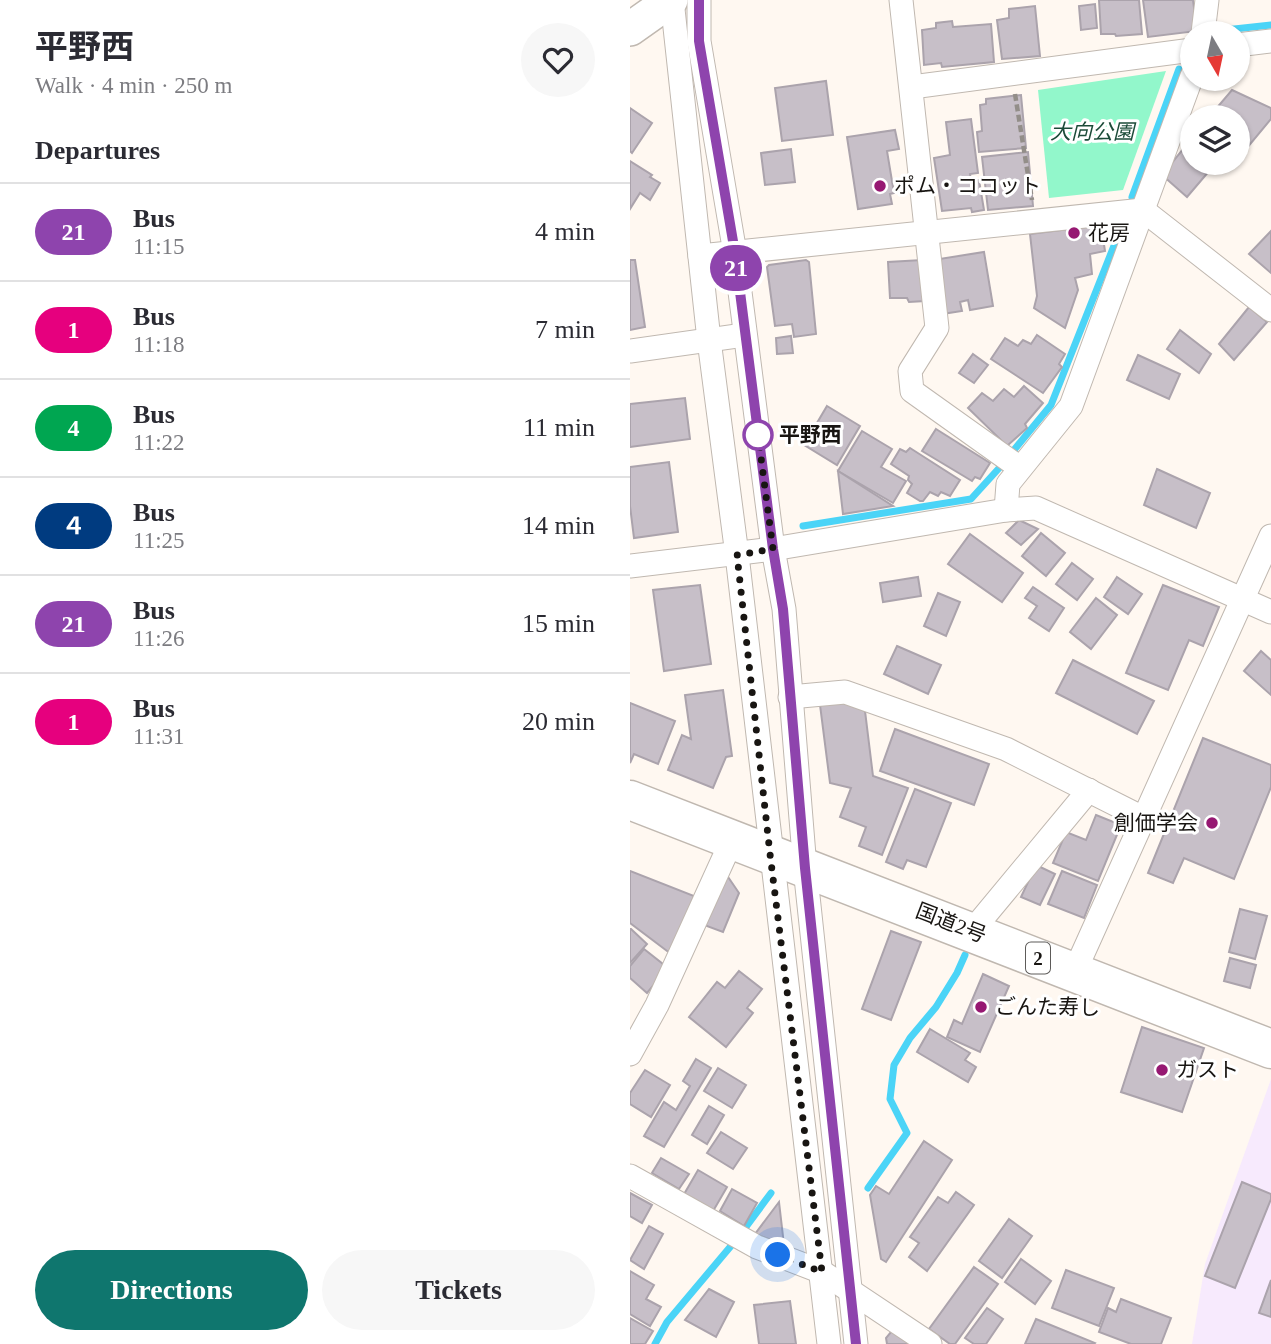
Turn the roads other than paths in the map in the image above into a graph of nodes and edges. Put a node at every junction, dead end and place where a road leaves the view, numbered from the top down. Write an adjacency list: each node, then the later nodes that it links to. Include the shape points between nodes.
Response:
1 (671, 0): 6 (street); 15 (street)
2 (699, 0): 14 (street, via 699,41)
3 (901, 0): 10 (street)
4 (1207, 0): 5 (street)
5 (1204, 21)
6 (630, 29)
7 (1271, 41): 8 (street)
8 (1250, 43)
9 (1180, 52): 10 (street)
10 (912, 87): 13 (street)
11 (1186, 91): 12 (street)
12 (1143, 209): 13 (street); 16 (street); 20 (street, via 1071,406)
13 (925, 231): 14 (street); 20 (street, via 937,328 910,371 912,391)
14 (735, 253): 15 (street); 17 (street)
15 (700, 256): 18 (street)
16 (1271, 310)
17 (744, 335): 18 (street); 23 (street)
18 (709, 340): 19 (street); 24 (street)
19 (630, 351)
20 (1020, 468): 21 (street, via 1008,484)
21 (1006, 510): 23 (street); 26 (street, via 1036,508)
22 (1271, 536): 26 (street)
23 (773, 549): 24 (street); 28 (street)
24 (737, 555): 25 (street); 33 (street)
25 (630, 566)
26 (1241, 601): 27 (street); 31 (street)
27 (1271, 612)
28 (790, 697): 29 (street, via 845,692 1006,749); 34 (street)
29 (1089, 790): 31 (street); 35 (street)
30 (630, 800): 32 (highway, 国道2号 / 2)
31 (1144, 819): 36 (street)
32 (732, 840): 33 (highway, 国道2号 / 2); 38 (street)
33 (770, 854): 34 (highway, 国道2号 / 2); 40 (street)
34 (805, 868): 35 (highway, 国道2号 / 2); 41 (street)
35 (972, 931): 36 (highway, 国道2号 / 2)
36 (1074, 973): 37 (highway, 国道2号 / 2)
37 (1271, 1049)
38 (630, 1054)
39 (630, 1175): 40 (street, via 757,1247)
40 (822, 1272): 41 (street); 42 (street)
41 (849, 1292): 43 (street); 44 (street)
42 (829, 1344)
43 (856, 1344)
44 (930, 1344)

